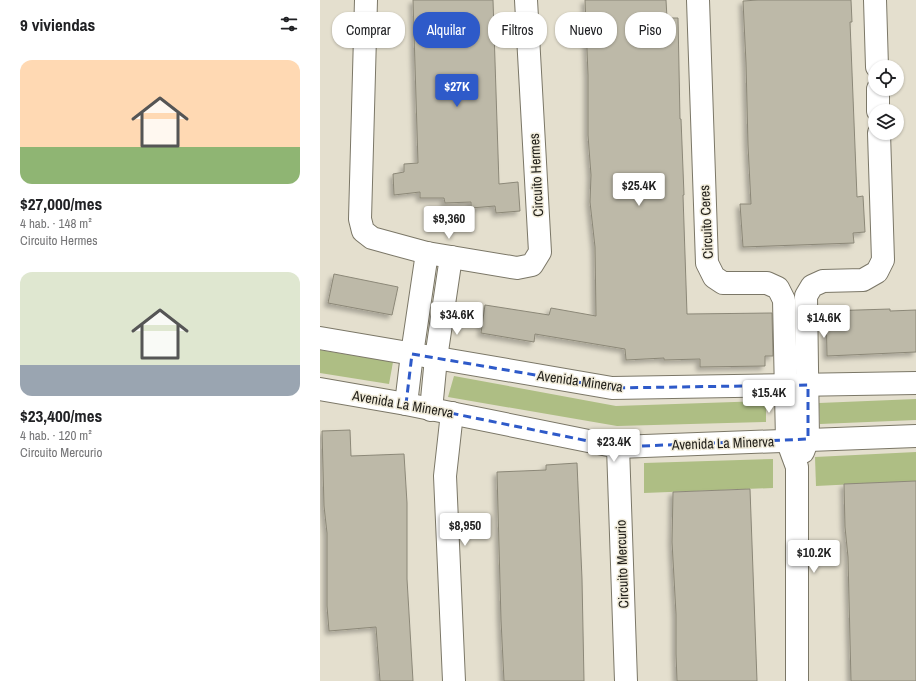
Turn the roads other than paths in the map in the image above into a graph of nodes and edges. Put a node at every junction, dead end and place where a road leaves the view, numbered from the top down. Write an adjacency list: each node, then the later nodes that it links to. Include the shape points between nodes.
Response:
1 (366, 0): 7 (street, Circuito Hermes, via 360,219 363,231 372,238)
2 (526, 0): 8 (street, Circuito Hermes, via 540,252 532,265 517,268)
3 (698, 0): 14 (street, Circuito Ceres, via 707,263 714,277 723,283 767,283 778,288 784,300)
4 (875, 0): 5 (street)
5 (877, 60)
6 (879, 140): 13 (street, via 882,260 877,272 863,280 823,281 812,286 806,296)
7 (428, 253): 8 (street, Circuito Hermes); 10 (street)
8 (451, 257): 11 (street)
9 (320, 338): 10 (street, Avenida Minerva)
10 (412, 354): 11 (street, Avenida Minerva); 16 (street)
11 (436, 358): 14 (street, Avenida Minerva, via 612,388); 17 (street)
12 (916, 383): 13 (street, Avenida Minerva)
13 (808, 385): 14 (street, Avenida Minerva); 19 (street)
14 (785, 386): 20 (street)
15 (320, 389): 16 (street, Avenida La Minerva)
16 (406, 404): 17 (street, Avenida La Minerva)
17 (441, 411): 21 (street, Avenida La Minerva); 23 (street)
18 (916, 436): 19 (street, Avenida La Minerva)
19 (808, 439): 20 (street, Avenida La Minerva); 22 (street)
20 (787, 440): 21 (street, Avenida La Minerva); 22 (street)
21 (618, 447): 24 (street, Circuito Mercurio)
22 (797, 467): 25 (street)
23 (454, 681)
24 (626, 681)
25 (797, 681)

